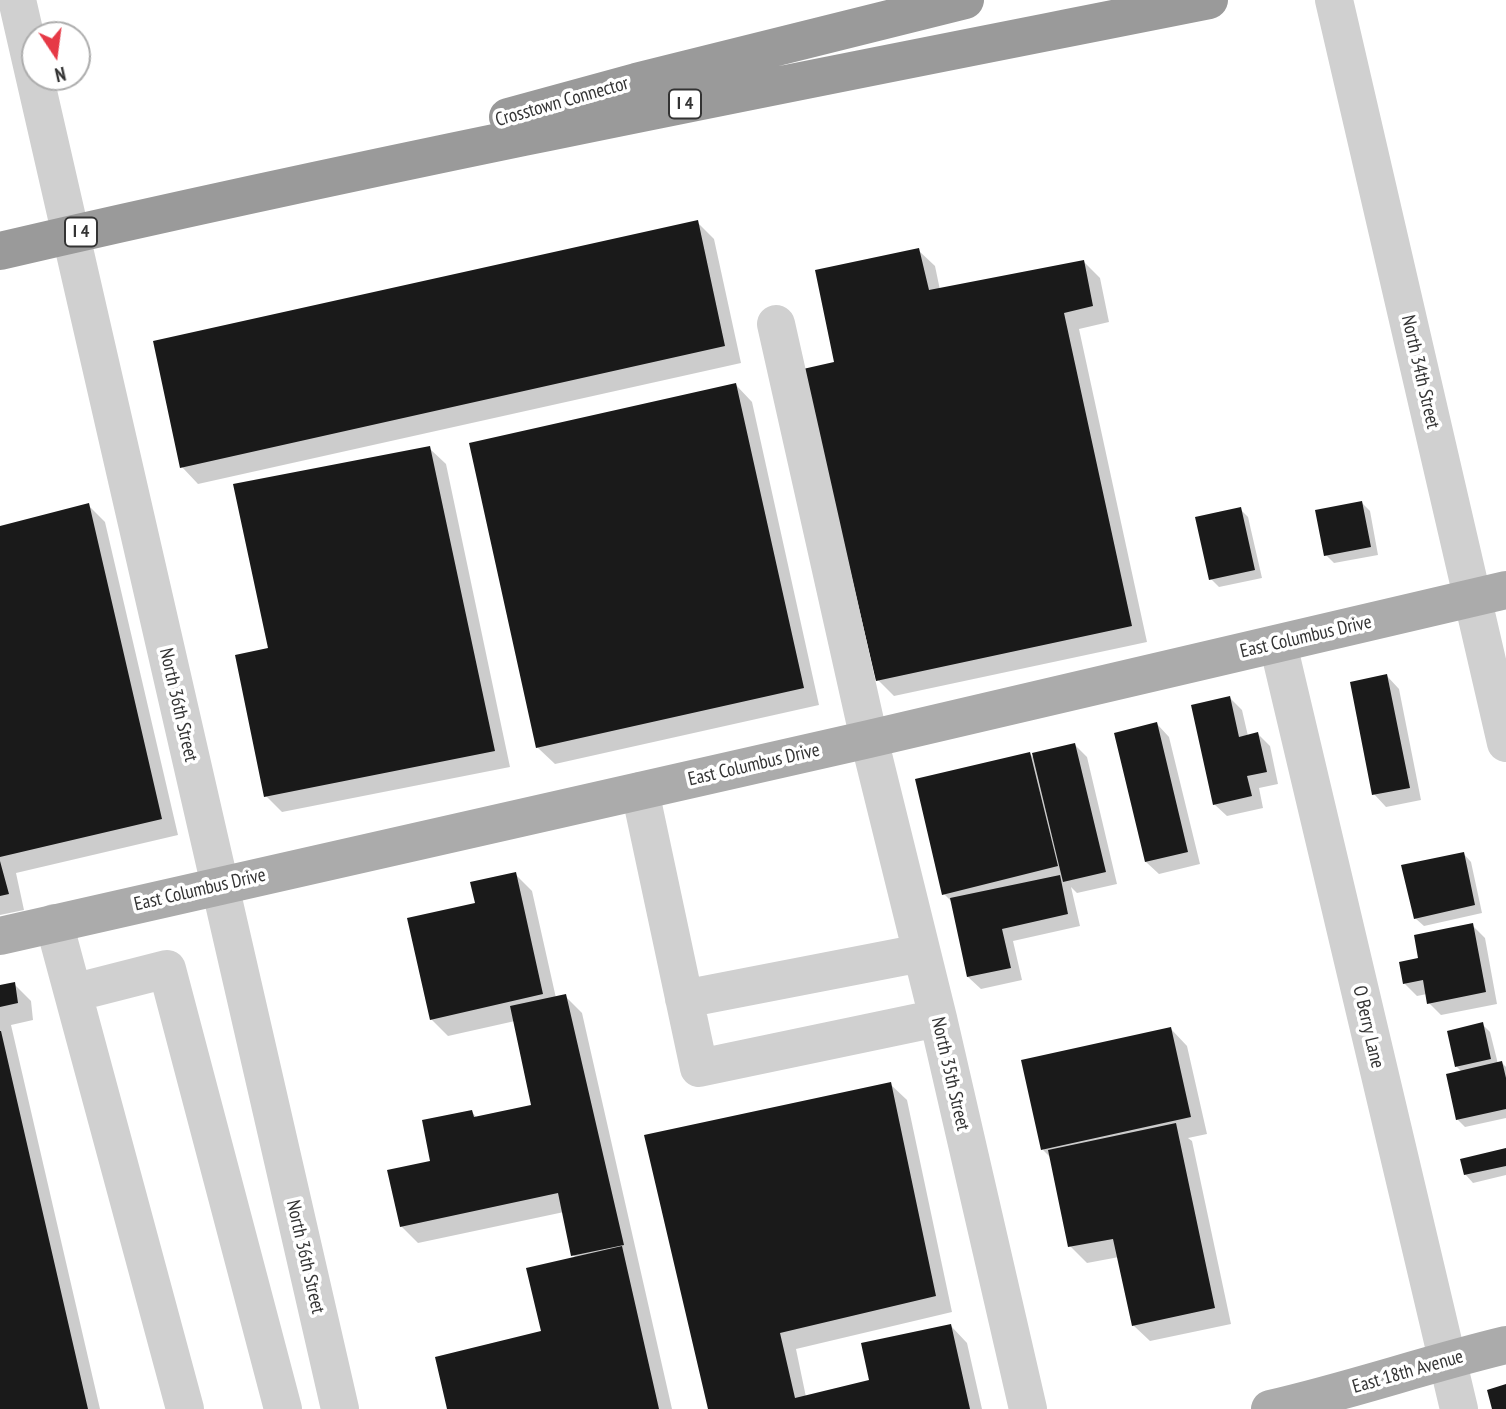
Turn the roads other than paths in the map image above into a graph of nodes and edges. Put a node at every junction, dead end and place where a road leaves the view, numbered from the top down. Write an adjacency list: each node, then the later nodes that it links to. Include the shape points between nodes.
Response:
1 (17, 0): 13 (street, North 36th Street)
2 (965, 0): 5 (highway, Crosstown Connector, via 636,82)
3 (1209, 0): 5 (highway, I 4)
4 (1334, 0): 8 (street, North 34th Street)
5 (162, 213): 6 (highway, I 4)
6 (0, 251)
7 (776, 324): 10 (street, North 35th Street)
8 (1489, 594): 9 (main road, East Columbus Drive); 11 (street, North 34th Street)
9 (1278, 644): 10 (main road, East Columbus Drive); 21 (street, O Berry Lane)
10 (869, 739): 12 (main road, East Columbus Drive); 16 (street, North 35th Street)
11 (1506, 743)
12 (640, 791): 13 (main road, East Columbus Drive); 18 (street)
13 (219, 885): 14 (main road, East Columbus Drive); 25 (street, North 36th Street)
14 (54, 923): 15 (main road, East Columbus Drive); 17 (street)
15 (0, 936)
16 (921, 953): 18 (street); 19 (street, North 35th Street)
17 (73, 993): 23 (street); 24 (street, via 167,969)
18 (684, 999): 19 (street, via 699,1068)
19 (938, 1018): 26 (street, North 35th Street)
20 (1506, 1345): 21 (main road, East 18th Avenue)
21 (1447, 1359): 22 (main road, East 18th Avenue); 28 (street, O Berry Lane)
22 (1317, 1404): 27 (main road, East 18th Avenue)
23 (186, 1409)
24 (284, 1409)
25 (340, 1409)
26 (1028, 1409)
27 (1270, 1409)
28 (1459, 1409)

